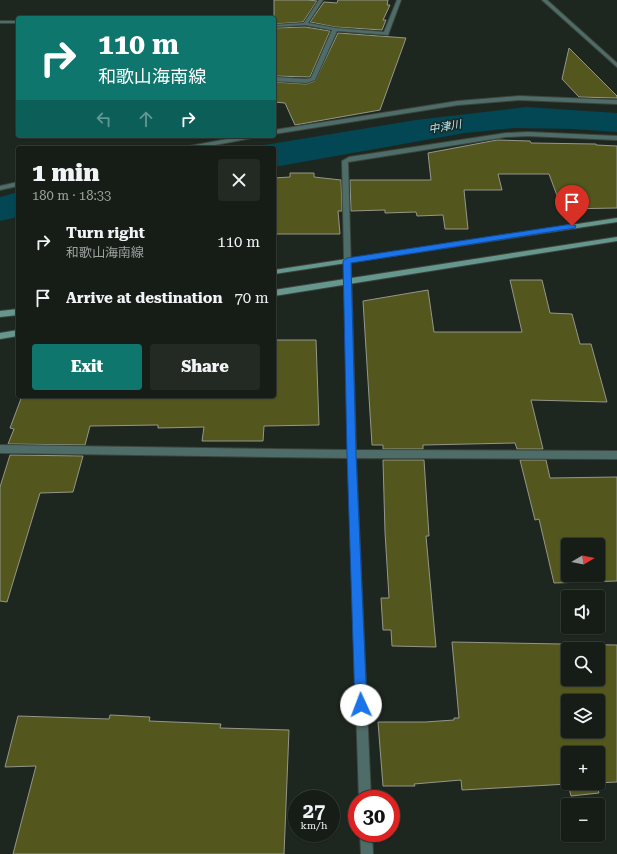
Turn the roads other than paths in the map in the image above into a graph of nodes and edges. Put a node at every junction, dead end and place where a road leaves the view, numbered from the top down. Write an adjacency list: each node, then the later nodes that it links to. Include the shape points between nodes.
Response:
1 (321, 0): 6 (street)
2 (399, 0): 8 (street, via 386,34)
3 (544, 0): 9 (street)
4 (0, 22): 5 (street)
5 (16, 22)
6 (306, 24): 7 (street); 8 (street)
7 (276, 26)
8 (335, 29): 10 (street, via 313,79 306,82)
9 (617, 66)
10 (276, 79)
11 (617, 102): 12 (street, via 519,98 458,103)
12 (276, 132)
13 (227, 138): 15 (street)
14 (617, 138): 20 (street, via 506,135 349,159 345,161)
15 (197, 146)
16 (16, 184): 17 (street)
17 (0, 188)
18 (617, 220): 20 (main road)
19 (617, 239): 22 (main road)
20 (347, 261): 21 (main road); 22 (street)
21 (276, 272)
22 (348, 282): 23 (main road); 29 (street)
23 (276, 293)
24 (16, 312): 25 (main road)
25 (0, 314)
26 (16, 333): 27 (main road)
27 (0, 336)
28 (0, 449): 29 (street)
29 (352, 454): 30 (street); 31 (street)
30 (617, 455)
31 (365, 790)
32 (366, 842): 33 (street)
33 (367, 854)

